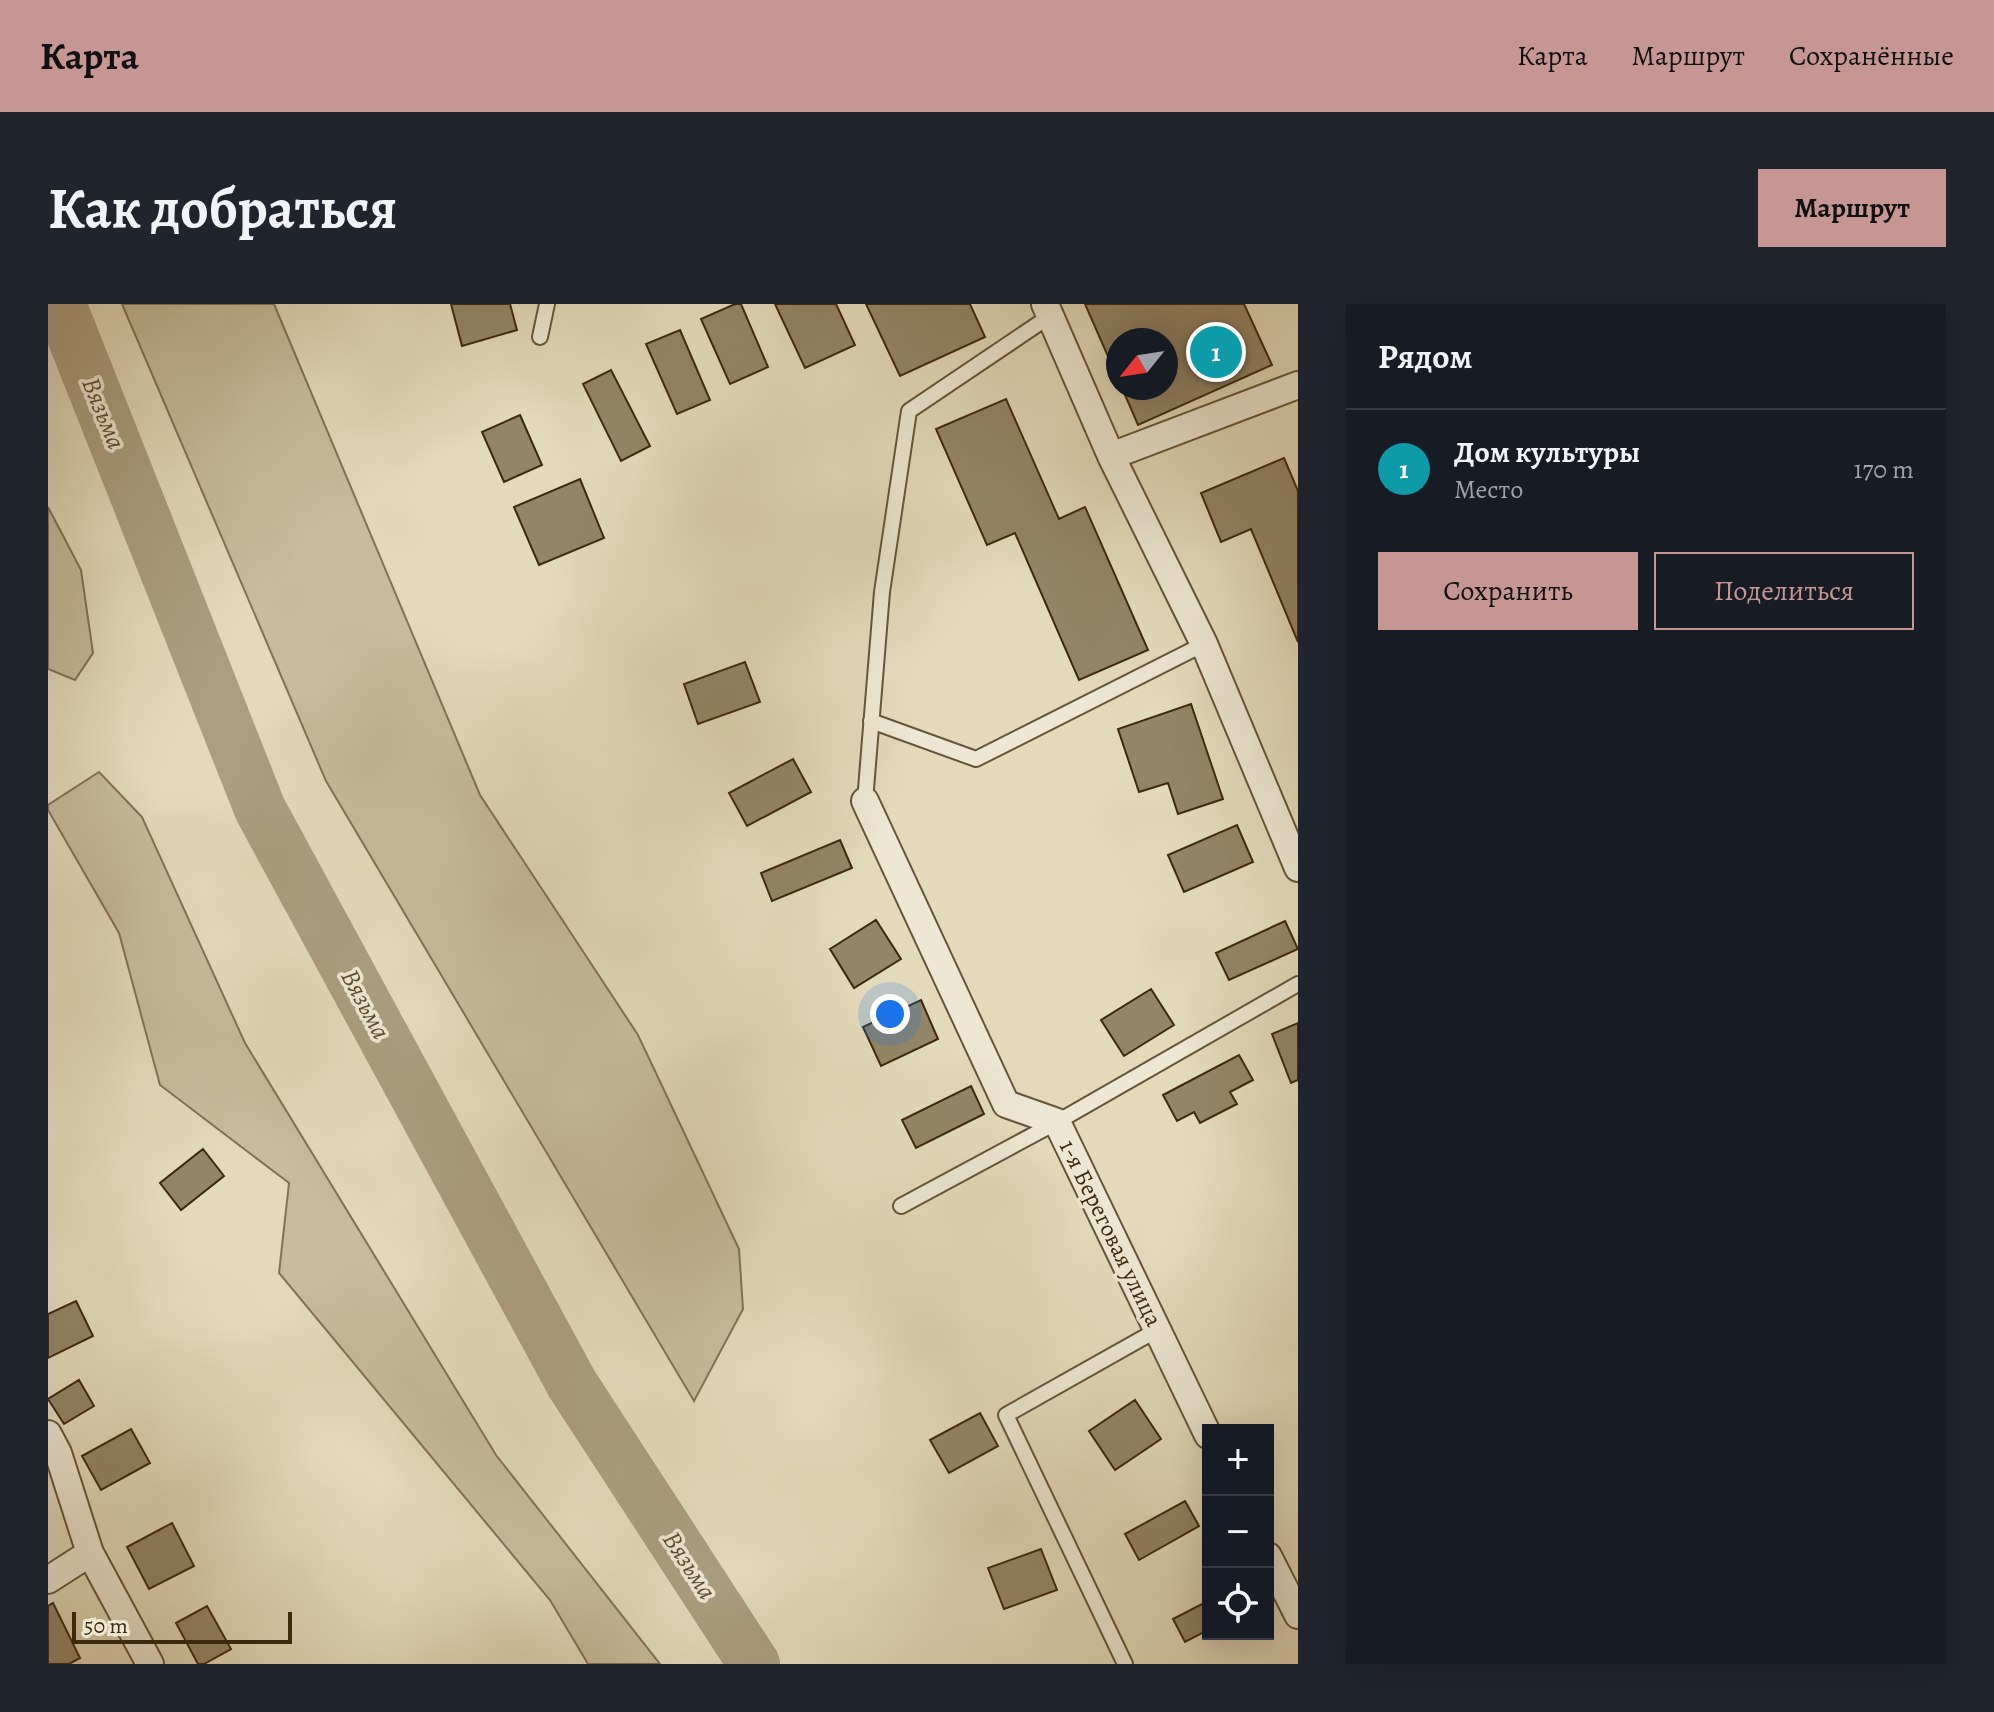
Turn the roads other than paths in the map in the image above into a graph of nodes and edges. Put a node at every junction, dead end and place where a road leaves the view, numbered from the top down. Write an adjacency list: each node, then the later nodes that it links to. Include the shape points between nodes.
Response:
1 (547, 304): 3 (lane)
2 (1047, 310): 5 (street); 7 (lane, via 909,411 882,592)
3 (540, 337)
4 (1298, 385): 5 (street)
5 (1111, 456): 6 (street)
6 (1204, 644): 7 (lane, via 976,759); 9 (street)
7 (871, 721): 8 (lane)
8 (865, 801): 11 (street, 1-я Береговая улица, via 1006,1104)
9 (1298, 868)
10 (1298, 984): 11 (lane)
11 (1057, 1122): 12 (lane); 13 (street, 1-я Береговая улица)
12 (901, 1206)
13 (1157, 1330): 14 (street, 1-я Береговая улица); 21 (lane, via 1006,1415)
14 (1203, 1424)
15 (48, 1434): 16 (street)
16 (90, 1553): 18 (street); 20 (street)
17 (1274, 1568): 19 (street)
18 (48, 1580)
19 (1298, 1615)
20 (150, 1664)
21 (1125, 1664)

